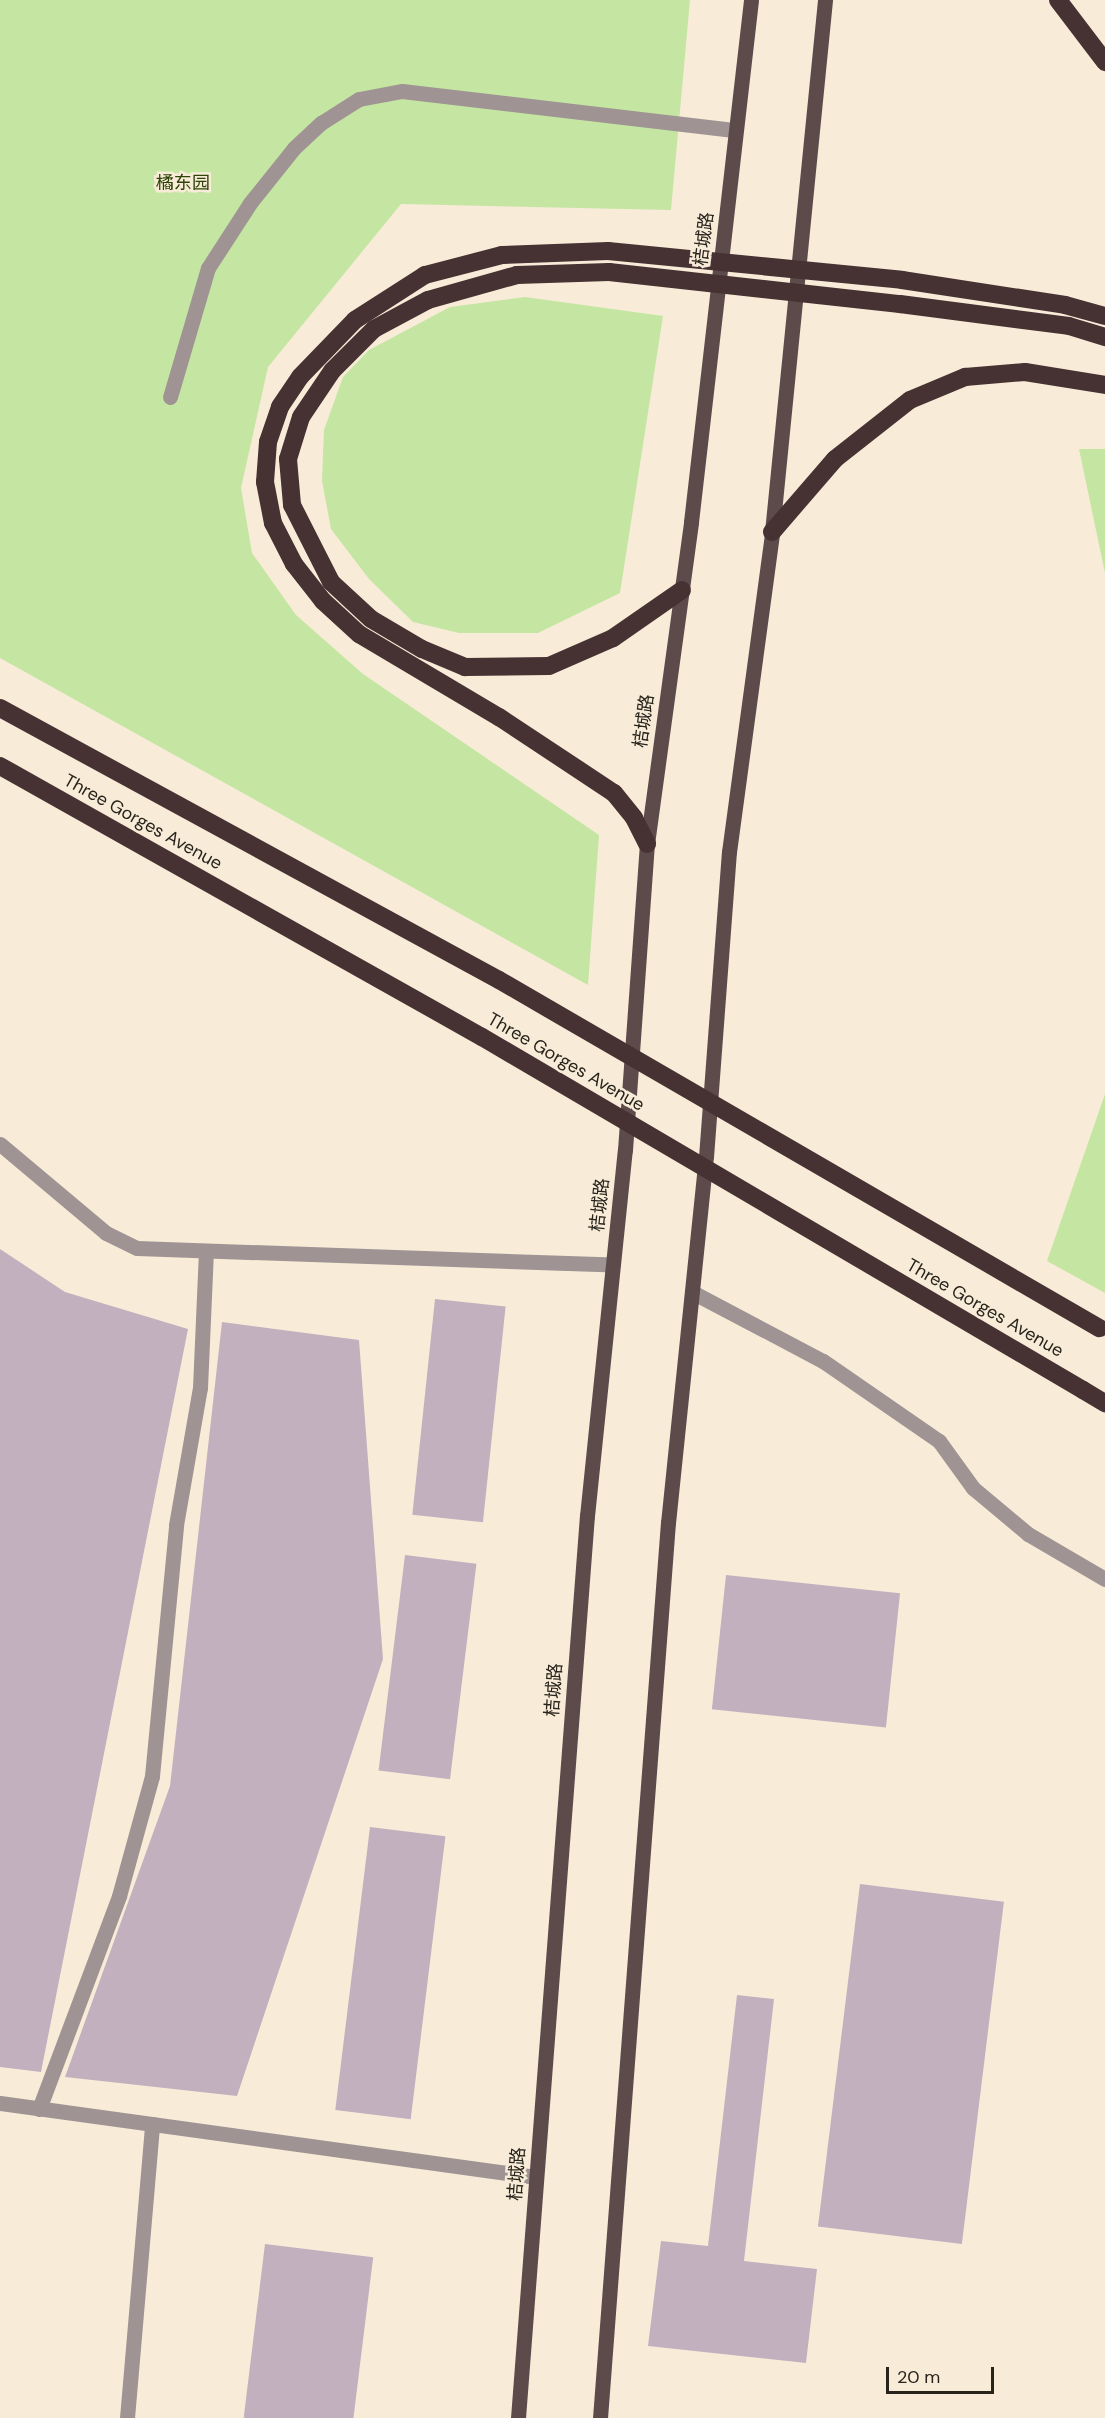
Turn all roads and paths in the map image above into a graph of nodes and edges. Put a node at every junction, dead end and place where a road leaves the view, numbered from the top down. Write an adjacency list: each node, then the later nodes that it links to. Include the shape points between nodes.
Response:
1 (751, 0): 5 (main road, 桔城路)
2 (825, 0): 10 (main road)
3 (1058, 0): 4 (highway)
4 (1105, 62)
5 (736, 130): 9 (street, via 402,91 359,99 321,123 294,148 250,203 214,259); 11 (main road, 桔城路)
6 (1105, 316): 14 (highway, bridge, via 1065,305 903,280 608,251 502,255 425,275 355,320 300,377 280,407 268,442 265,482 273,522 294,564 323,601 359,634 499,717 614,793 634,818)
7 (1105, 337): 11 (highway, bridge, via 1069,326 609,272 516,275 428,300 374,329 332,371 301,417 288,459 292,505 331,582 371,619 422,649 465,667 549,666 613,638)
8 (1105, 385): 10 (highway, via 1025,372 965,377 909,400 835,459)
9 (170, 397)
10 (772, 532): 18 (main road, via 729,852)
11 (682, 590): 14 (main road, 桔城路)
12 (0, 708): 19 (highway, Three Gorges Avenue, bridge, via 499,980)
13 (0, 766): 20 (highway, Three Gorges Avenue, bridge, via 482,1037)
14 (647, 844): 17 (main road, 桔城路)
15 (0, 1144): 16 (street, via 106,1233 137,1248)
16 (206, 1252): 17 (street); 23 (street, via 200,1388 176,1525 152,1776 119,1896)
17 (613, 1265): 25 (main road, 桔城路, via 587,1516)
18 (692, 1292): 21 (street, via 823,1361 939,1441 973,1488 1028,1534); 28 (main road, via 668,1523)
19 (1102, 1330)
20 (1105, 1403)
21 (1105, 1579)
22 (0, 2103): 23 (street)
23 (39, 2109): 24 (street)
24 (152, 2124): 25 (street); 26 (street)
25 (536, 2177): 27 (main road, 桔城路)
26 (127, 2418)
27 (518, 2418)
28 (600, 2418)

